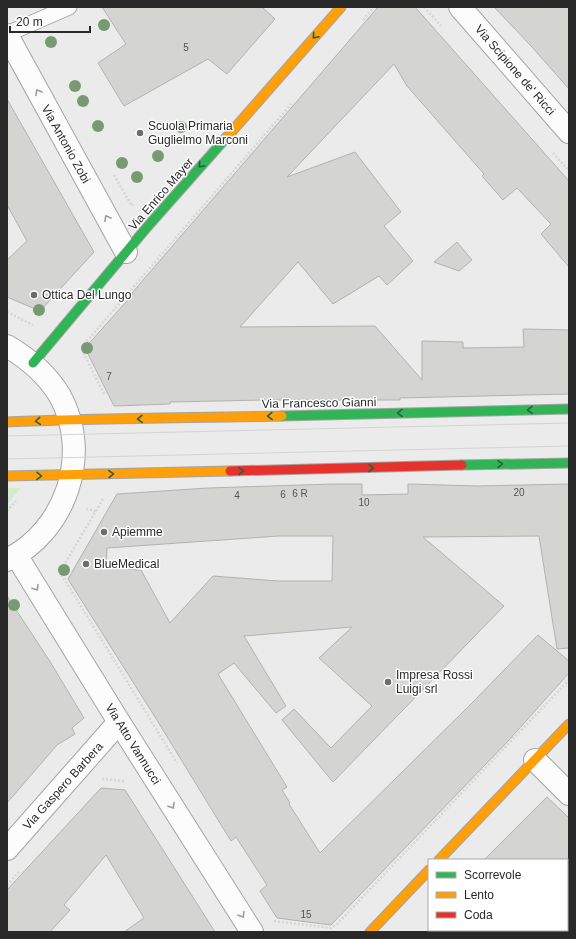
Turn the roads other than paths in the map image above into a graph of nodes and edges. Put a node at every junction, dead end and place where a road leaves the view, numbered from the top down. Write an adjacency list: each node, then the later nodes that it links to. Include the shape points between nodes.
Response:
1 (69, 7): 4 (lane)
2 (341, 7): 6 (street, Via Enrico Mayer, one-way to 6)
3 (460, 7): 5 (street, Via Scipione de' Ricci)
4 (7, 35): 6 (street, Via Antonio Zobi, one-way to 4)
5 (569, 132)
6 (126, 252): 8 (street, Via Enrico Mayer)
7 (7, 346): 8 (street)
8 (33, 363): 10 (street, via 54,387)
9 (569, 409): 10 (street, Via Francesco Gianni, one-way to 10, via 136,419)
10 (69, 418): 11 (street, Via Francesco Gianni, one-way to 11); 13 (street, via 74,458)
11 (7, 422)
12 (569, 463): 13 (street, one-way to 12)
13 (72, 475): 14 (street, one-way to 13); 15 (street, via 62,504 52,521 42,534)
14 (7, 476)
15 (11, 558): 16 (street, Via Atto Vannucci, one-way to 16)
16 (119, 722): 20 (street, Via Gaspero Barbera); 23 (street, Via Atto Vannucci, one-way to 23)
17 (569, 724): 18 (street)
18 (535, 760): 19 (street); 21 (street)
19 (569, 794)
20 (7, 849)
21 (440, 859)
22 (428, 871): 24 (street)
23 (252, 932)
24 (370, 932)

